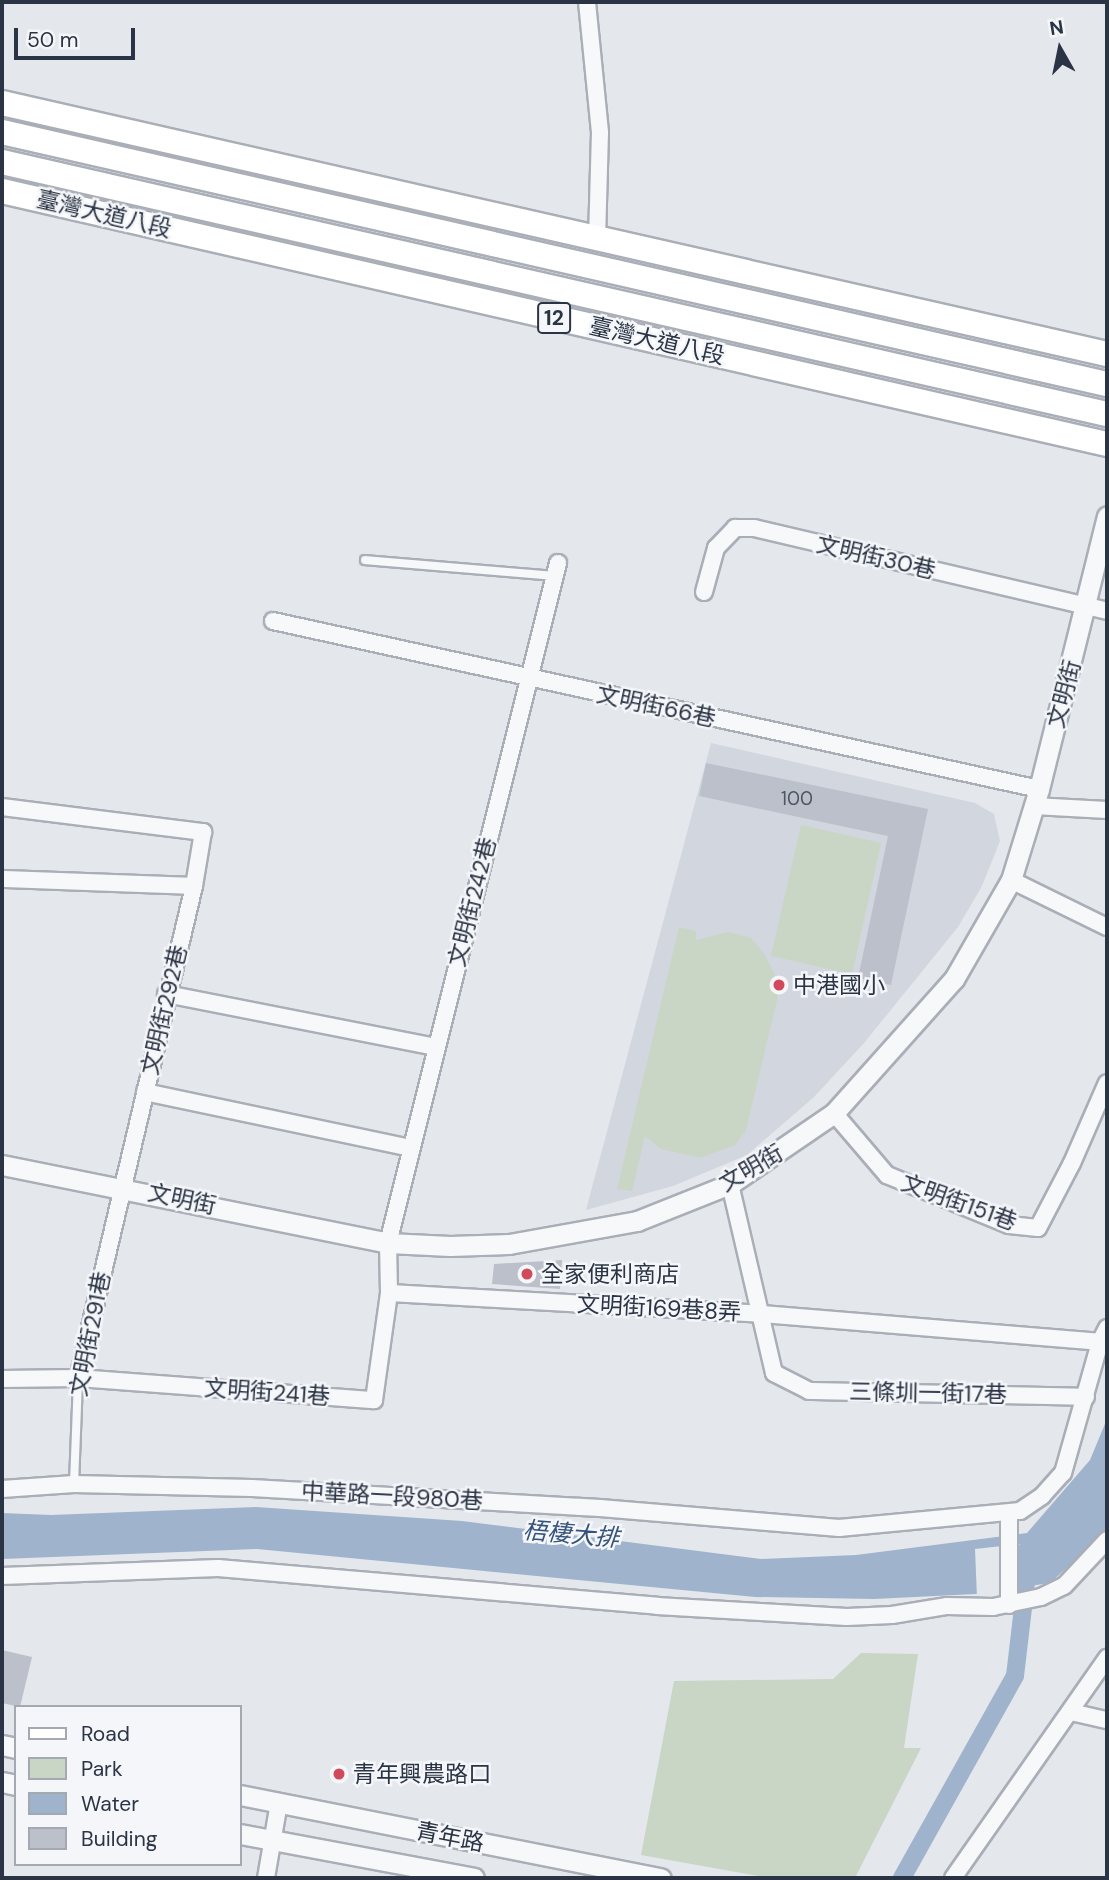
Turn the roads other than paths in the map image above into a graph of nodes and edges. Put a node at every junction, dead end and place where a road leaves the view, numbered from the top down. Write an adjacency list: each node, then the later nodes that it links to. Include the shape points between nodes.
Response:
1 (587, 2): 6 (street, via 600,132)
2 (2, 103): 6 (main road)
3 (2, 132): 8 (main road)
4 (2, 162): 9 (main road, 臺灣大道八段 / 12)
5 (2, 191): 10 (main road, 臺灣大道八段 / 12)
6 (597, 238): 7 (main road)
7 (1107, 354)
8 (1107, 384)
9 (1107, 414)
10 (1107, 444)
11 (1107, 516): 15 (street, 文明街)
12 (365, 559): 13 (lane)
13 (556, 570): 18 (street, 文明街242巷)
14 (704, 592): 15 (street, 文明街30巷, via 716,548 735,528 754,528)
15 (1087, 606): 16 (street, 文明街30巷); 19 (street, 文明街)
16 (1107, 611)
17 (273, 621): 18 (street, 文明街66巷)
18 (528, 679): 19 (street, 文明街66巷); 27 (street, 文明街242巷)
19 (1036, 797): 21 (street, 文明街66巷); 23 (street, 文明街)
20 (2, 807): 24 (street, 文明街292巷, via 204,832)
21 (1107, 810)
22 (2, 879): 24 (street)
23 (1011, 880): 25 (street); 30 (street, 文明街, via 954,979)
24 (194, 886): 26 (street, 文明街292巷)
25 (1107, 927)
26 (166, 994): 27 (street); 29 (street, 文明街292巷)
27 (435, 1047): 31 (street, 文明街242巷)
28 (1107, 1083): 30 (street, 文明街151巷, via 1038,1228 1009,1225 887,1175)
29 (145, 1092): 31 (street); 34 (street, 文明街292巷)
30 (834, 1113): 33 (street, 文明街)
31 (411, 1148): 35 (street, 文明街242巷)
32 (2, 1165): 34 (street, 文明街)
33 (730, 1184): 35 (street, 文明街, via 637,1221 566,1236 485,1245); 37 (street)
34 (121, 1187): 35 (street, 文明街); 39 (street, 文明街291巷)
35 (388, 1242): 36 (street, 文明街241巷)
36 (388, 1293): 37 (street, 文明街169巷8弄); 39 (street, 文明街241巷, via 374,1400)
37 (761, 1314): 38 (street, 文明街169巷8弄); 41 (street, 三條圳一街17巷, via 775,1373 809,1391)
38 (1104, 1335): 41 (street)
39 (78, 1378): 40 (street, 文明街241巷); 42 (lane, 文明街291巷)
40 (2, 1379)
41 (1086, 1397): 44 (street, via 1063,1473 1042,1496)
42 (74, 1484): 43 (street, 中華路一段980巷); 44 (street, 中華路一段980巷, via 252,1488 586,1507 839,1528)
43 (2, 1489)
44 (1009, 1513): 47 (street)
45 (1107, 1540): 47 (street, via 1064,1586)
46 (2, 1576): 47 (street, via 218,1568 657,1606 847,1616 892,1615 947,1605)
47 (1009, 1605)
48 (1107, 1658): 49 (street)
49 (1071, 1712): 50 (street); 58 (street)
50 (1107, 1720)
51 (242, 1795): 52 (street, 青年路)
52 (279, 1803): 54 (street); 57 (street, 青年路)
53 (242, 1834): 54 (street, 青年路)
54 (274, 1841): 55 (street); 56 (street, 青年路)
55 (266, 1878)
56 (474, 1878)
57 (661, 1878)
58 (953, 1878)

